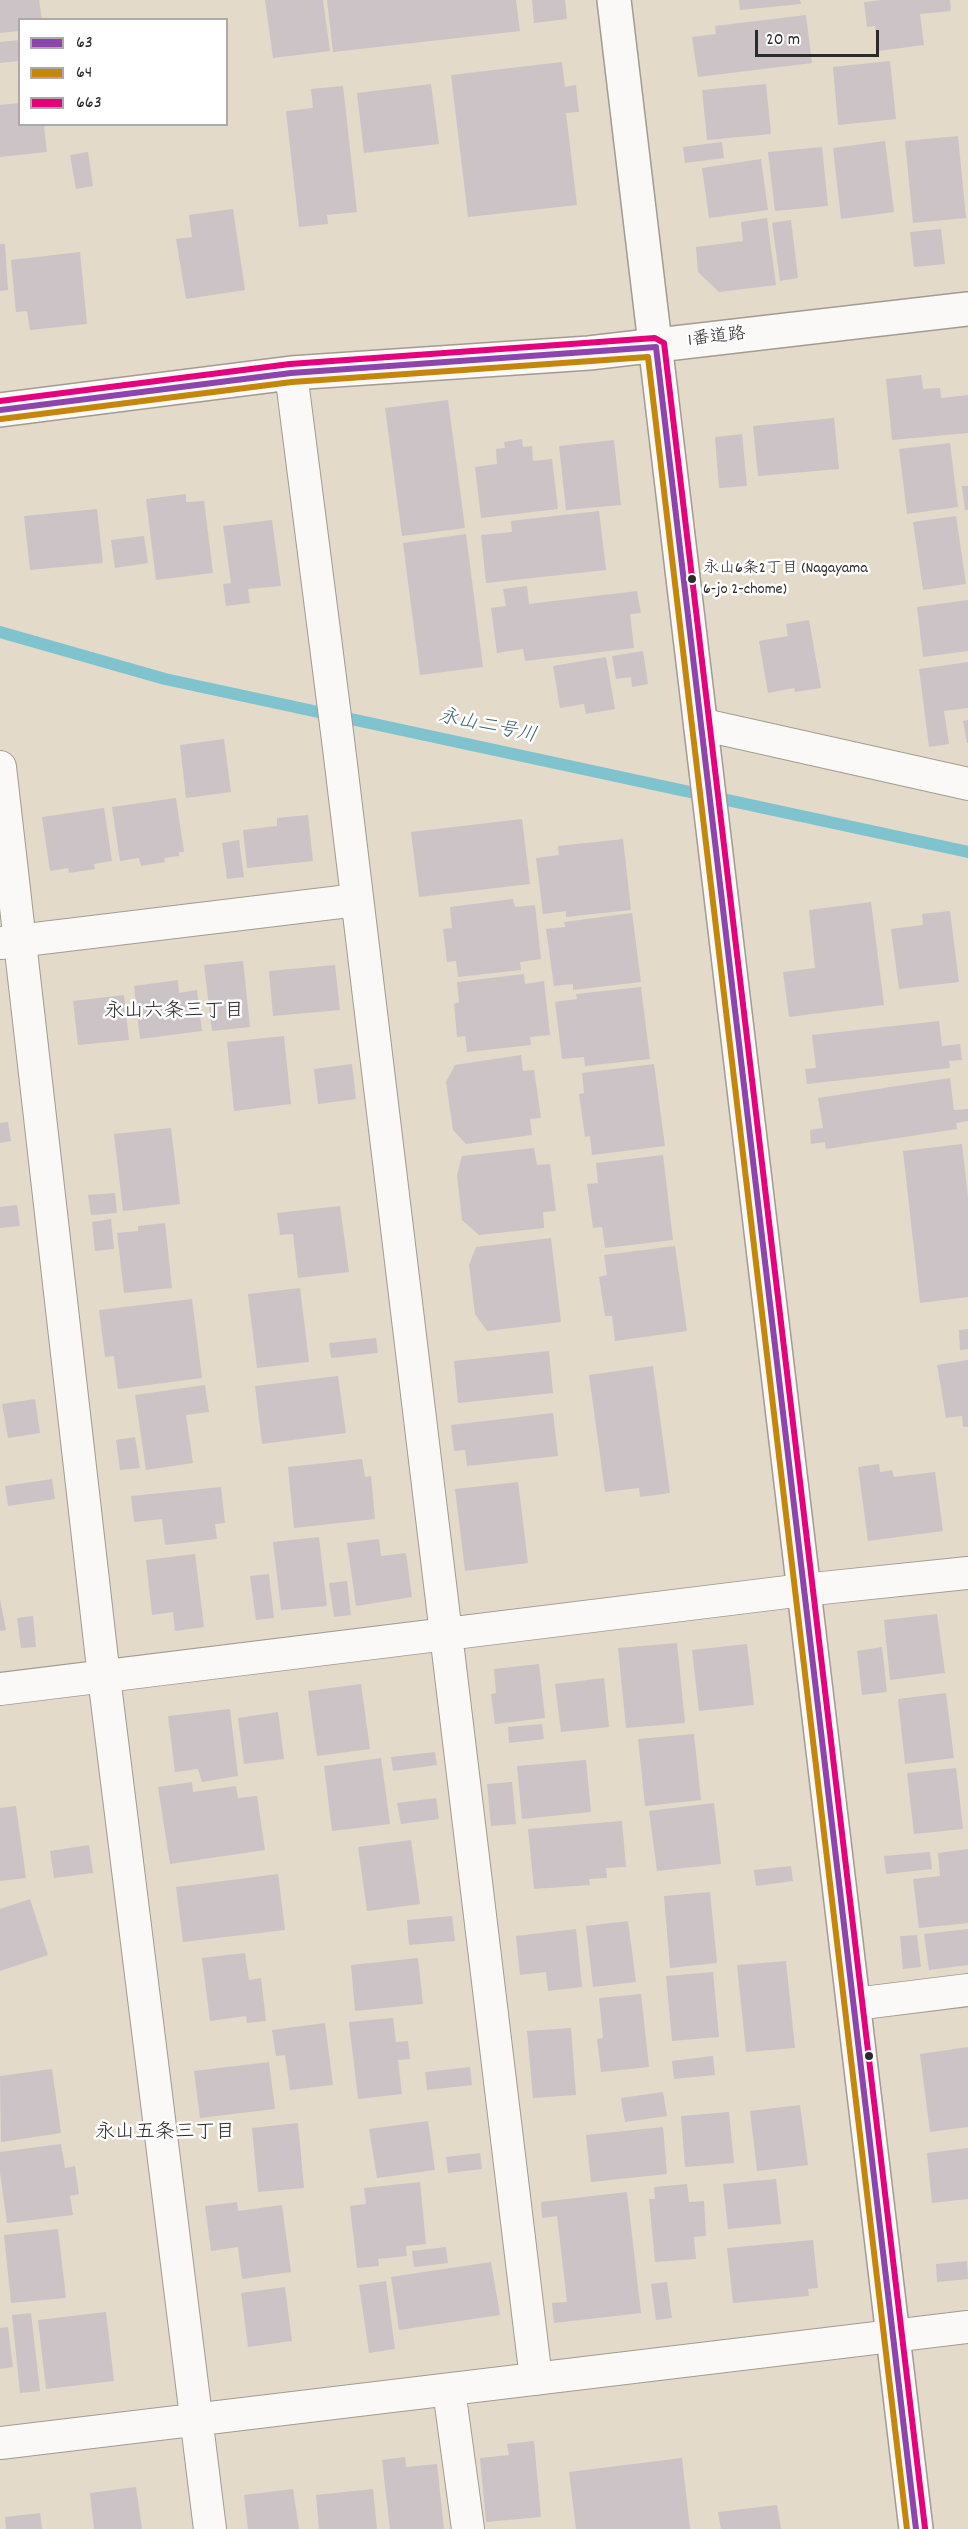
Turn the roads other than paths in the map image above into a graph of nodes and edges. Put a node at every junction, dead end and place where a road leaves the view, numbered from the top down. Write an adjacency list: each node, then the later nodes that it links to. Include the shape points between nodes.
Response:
1 (614, 0): 3 (street)
2 (968, 309): 3 (street, 1番道路)
3 (656, 347): 4 (street, 1番道路); 6 (street)
4 (291, 373): 5 (street, 1番道路); 9 (street)
5 (0, 410)
6 (701, 738): 8 (street); 12 (street)
7 (0, 767): 10 (street)
8 (968, 784)
9 (357, 900): 10 (street); 13 (street)
10 (10, 942): 14 (street)
11 (968, 1573): 12 (street)
12 (803, 1590): 13 (street); 17 (street)
13 (445, 1635): 14 (street); 20 (street)
14 (104, 1677): 15 (street); 22 (street)
15 (0, 1689)
16 (968, 1990): 17 (street)
17 (855, 2004): 19 (street)
18 (968, 2327): 19 (street)
19 (893, 2336): 20 (street); 26 (street)
20 (536, 2379): 21 (street)
21 (449, 2390): 22 (street); 25 (street)
22 (197, 2420): 23 (street); 24 (street)
23 (0, 2444)
24 (210, 2529)
25 (468, 2529)
26 (916, 2529)

